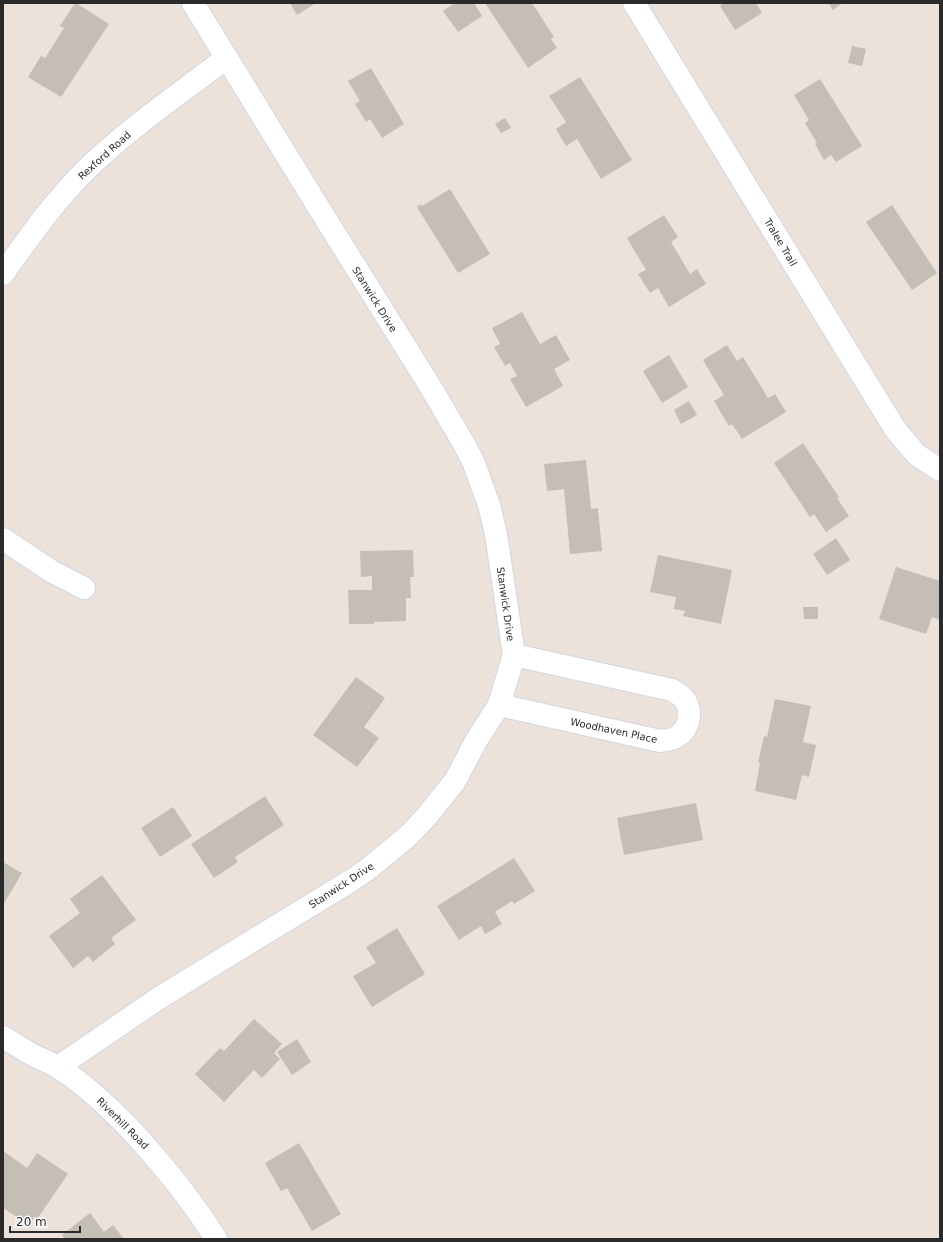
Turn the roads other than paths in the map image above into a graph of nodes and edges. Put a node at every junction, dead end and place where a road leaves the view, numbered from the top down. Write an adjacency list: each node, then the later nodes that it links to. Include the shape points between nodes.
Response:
1 (192, 3): 3 (street, Stanwick Drive)
2 (634, 3): 5 (street, Tralee Trail, via 895,429 917,455)
3 (226, 58): 4 (street, Rexford Road, via 90,166 32,233); 8 (street, Stanwick Drive, via 464,444 489,505 496,534)
4 (3, 274)
5 (940, 470)
6 (3, 539): 7 (street, via 51,571)
7 (84, 588)
8 (514, 656): 9 (street, Stanwick Drive); 9 (street, Woodhaven Place, via 672,690 686,702 689,711 688,721 678,736 660,741)
9 (499, 705): 11 (street, Stanwick Drive, via 455,781 408,836 368,869 159,998)
10 (3, 1036): 11 (street, Riverhill Road)
11 (58, 1067): 12 (street, Riverhill Road, via 87,1088 151,1152 194,1206)
12 (216, 1239)

